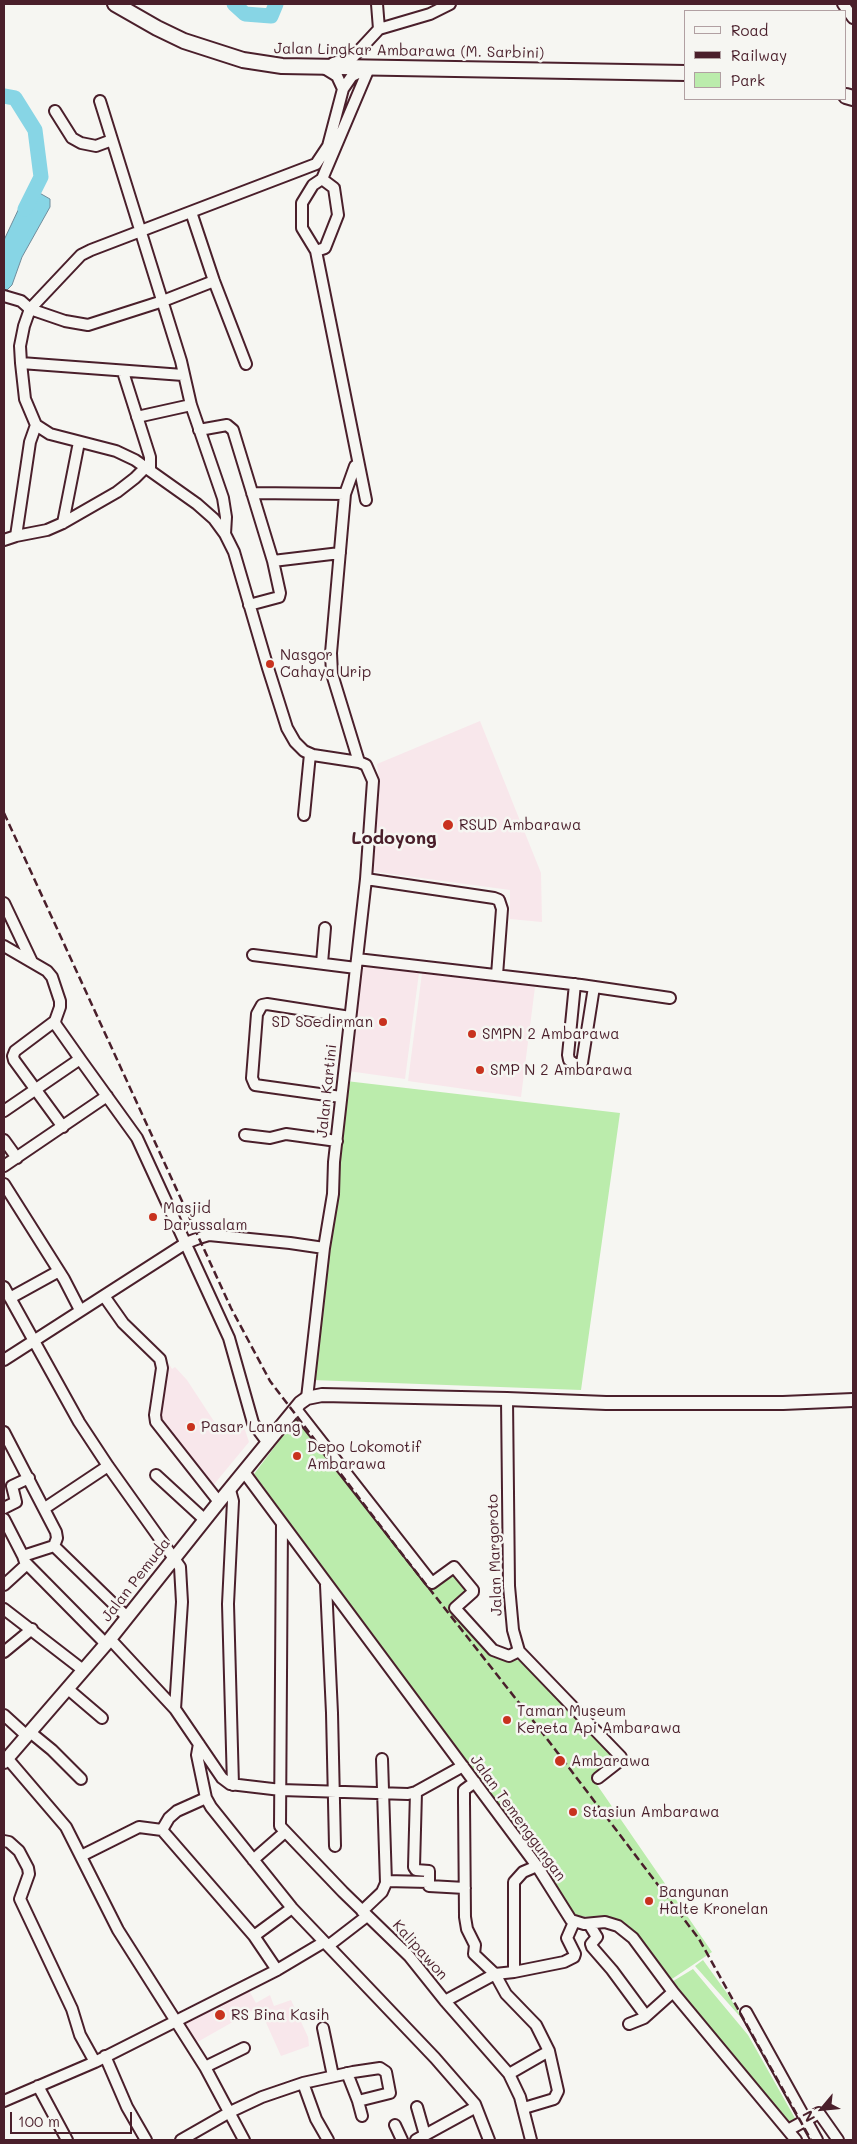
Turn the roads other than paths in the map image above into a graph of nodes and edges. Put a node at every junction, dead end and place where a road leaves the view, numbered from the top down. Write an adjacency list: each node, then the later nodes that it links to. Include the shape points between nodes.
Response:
1 (115, 4): 8 (highway, Jalan Lingkar Ambarawa (M. Sarbini), via 157,28 213,51 243,60)
2 (378, 4): 6 (street)
3 (450, 4): 6 (street, via 430,14)
4 (843, 4): 5 (street)
5 (853, 18)
6 (379, 29): 7 (street)
7 (360, 48): 8 (street, via 352,57); 9 (street, via 361,62)
8 (318, 68): 9 (highway, Jalan Lingkar Ambarawa (M. Sarbini)); 11 (street, via 337,76)
9 (369, 68): 10 (highway, Jalan Lingkar Ambarawa (M. Sarbini)); 11 (street, via 352,76); 15 (street)
10 (684, 73)
11 (344, 89): 16 (street, via 328,146 316,164)
12 (100, 101): 14 (street)
13 (55, 111): 14 (street, via 72,138 81,143 96,146)
14 (112, 140): 17 (street)
15 (322, 179): 18 (street, via 313,185 302,203 302,228); 18 (street, via 334,188 338,216 325,248)
16 (191, 212): 17 (street); 19 (street)
17 (139, 231): 21 (street); 22 (street, via 81,255)
18 (316, 251): 36 (street)
19 (214, 280): 21 (street); 24 (street)
20 (4, 296): 22 (street, via 21,301)
21 (163, 301): 22 (street, via 88,325 65,322); 26 (street)
22 (30, 309): 23 (street, via 20,346)
23 (20, 363): 25 (street); 29 (street, via 24,399)
24 (246, 364)
25 (123, 372): 26 (street); 28 (street)
26 (183, 375): 27 (street)
27 (191, 405): 28 (street); 30 (street)
28 (137, 417): 33 (street, via 150,457)
29 (36, 425): 31 (street, via 50,434); 39 (street, via 30,442)
30 (199, 430): 34 (street, via 231,427); 38 (street, via 223,498)
31 (79, 442): 33 (street, via 116,451); 37 (street)
32 (354, 466): 35 (street)
33 (148, 469): 37 (street); 38 (street, via 197,504)
34 (252, 493): 35 (street); 42 (street)
35 (345, 494): 41 (street)
36 (366, 500)
37 (63, 523): 39 (street)
38 (225, 534): 43 (street, via 234,552)
39 (16, 536): 40 (street)
40 (4, 540)
41 (340, 553): 42 (street); 45 (street, via 332,674)
42 (272, 561): 43 (street, via 279,597)
43 (249, 605): 44 (street, via 287,728 295,742)
44 (310, 754): 45 (street); 46 (street)
45 (359, 762): 47 (street, Jalan Kartini, via 366,765 371,773 374,787)
46 (304, 815)
47 (366, 879): 54 (street, Jalan Kartini); 55 (street, via 499,900 502,909)
48 (4, 903): 52 (street)
49 (325, 928): 53 (street)
50 (4, 946): 52 (street)
51 (253, 955): 53 (street)
52 (32, 962): 60 (street, via 52,977 60,1001)
53 (322, 963): 54 (street)
54 (356, 963): 55 (street); 59 (street, Jalan Kartini)
55 (497, 974): 56 (street)
56 (575, 984): 57 (street); 57 (street, via 568,1055 576,1065 582,1063)
57 (594, 987): 58 (street)
58 (670, 998)
59 (350, 1017): 64 (street, Jalan Kartini); 64 (street, via 267,1004 262,1005 257,1014 252,1078 255,1084)
60 (55, 1020): 61 (street); 62 (street, via 14,1054 14,1060)
61 (80, 1058): 62 (street); 63 (street)
62 (36, 1090): 65 (street); 66 (street)
63 (107, 1096): 66 (street); 73 (street, via 137,1138)
64 (341, 1097): 69 (street, Jalan Kartini)
65 (4, 1111)
66 (63, 1127): 70 (street)
67 (245, 1135): 69 (street, via 270,1138 286,1134)
68 (4, 1140): 70 (street)
69 (337, 1141): 74 (street, Jalan Kartini)
70 (16, 1158): 71 (street)
71 (4, 1166)
72 (4, 1184): 75 (street)
73 (186, 1243): 74 (street, via 209,1235); 77 (street); 87 (street, via 229,1338 253,1423)
74 (324, 1248): 82 (street, Jalan Kartini)
75 (59, 1270): 78 (street); 79 (street)
76 (4, 1287): 78 (street)
77 (104, 1296): 79 (street); 93 (street, via 123,1323 160,1359 162,1368 156,1422)
78 (10, 1298): 80 (street)
79 (80, 1310): 80 (street)
80 (35, 1340): 81 (street); 88 (street, via 79,1422)
81 (4, 1360)
82 (307, 1398): 83 (main road, via 322,1395); 85 (main road, Jalan Pemuda)
83 (507, 1398): 84 (main road, via 606,1403); 108 (street, Jalan Margoroto, via 509,1586 513,1630)
84 (853, 1400)
85 (293, 1412): 87 (main road, Jalan Pemuda); 108 (street, via 432,1583 454,1567 473,1592 455,1608 493,1650 507,1656)
86 (4, 1432): 91 (street)
87 (268, 1443): 89 (main road, Jalan Pemuda)
88 (108, 1466): 95 (street); 100 (street)
89 (244, 1472): 92 (main road, Jalan Pemuda); 98 (street, Jalan Temenggungan)
90 (156, 1475): 97 (street)
91 (29, 1478): 94 (street, via 12,1486 16,1502); 95 (street)
92 (230, 1490): 93 (main road, Jalan Pemuda); 123 (street, via 233,1501 228,1604)
93 (219, 1502): 97 (main road, Jalan Pemuda)
94 (4, 1508)
95 (45, 1508): 99 (street, via 56,1532)
96 (4, 1519): 101 (street)
97 (204, 1520): 100 (main road, Jalan Pemuda)
98 (282, 1522): 102 (street, Jalan Temenggungan); 124 (street)
99 (54, 1546): 101 (street); 105 (street)
100 (174, 1558): 105 (main road, Jalan Pemuda); 112 (street, via 180,1567 182,1602)
101 (25, 1560): 103 (street); 107 (street)
102 (326, 1584): 119 (street, Jalan Temenggungan); 125 (street)
103 (4, 1585)
104 (4, 1609): 106 (street)
105 (128, 1617): 107 (main road, Jalan Pemuda)
106 (32, 1629): 109 (street); 110 (street)
107 (108, 1641): 110 (main road, Jalan Pemuda); 112 (street)
108 (519, 1651): 120 (street, Jalan Margoroto, via 620,1757 621,1760)
109 (4, 1652)
110 (83, 1670): 111 (main road, Jalan Pemuda)
111 (68, 1689): 114 (street); 115 (main road, Jalan Pemuda)
112 (175, 1710): 116 (street)
113 (4, 1715): 115 (street)
114 (102, 1718)
115 (28, 1734): 118 (main road, Jalan Pemuda); 121 (street, via 52,1750)
116 (199, 1744): 123 (street, via 222,1778); 128 (street, via 197,1755)
117 (382, 1759): 127 (street)
118 (6, 1760): 133 (street, via 59,1818)
119 (462, 1766): 122 (street, Jalan Temenggungan); 126 (street)
120 (598, 1778)
121 (81, 1779)
122 (475, 1782): 135 (street, Jalan Temenggungan); 138 (street, via 464,1792)
123 (234, 1785): 124 (street)
124 (281, 1790): 125 (street); 130 (street, via 279,1820)
125 (333, 1792): 127 (street); 132 (street)
126 (416, 1792): 127 (street); 137 (street, via 414,1867 428,1871)
127 (384, 1794): 136 (street)
128 (206, 1798): 129 (street, via 177,1811); 134 (street)
129 (162, 1830): 133 (street, via 139,1826); 143 (street)
130 (285, 1832): 134 (street); 140 (street, Kalipawon)
131 (4, 1841): 158 (street, via 19,1851 28,1868 20,1899)
132 (335, 1846)
133 (81, 1856): 152 (street, via 118,1930)
134 (253, 1860): 139 (street)
135 (536, 1866): 141 (street, Jalan Temenggungan); 146 (street, via 523,1872 514,1882)
136 (386, 1881): 137 (street); 140 (street, via 382,1892)
137 (428, 1882): 138 (street, via 429,1886)
138 (465, 1888): 147 (street, via 465,1917 475,1945 474,1954)
139 (292, 1908): 143 (street); 144 (street)
140 (365, 1913): 144 (street); 149 (street, Kalipawon, via 409,1956)
141 (574, 1922): 142 (street); 146 (street, via 567,1938 574,1957)
142 (589, 1924): 148 (street, via 605,1922 618,1926 633,1938); 151 (street, via 597,1937 592,1947)
143 (254, 1936): 145 (street)
144 (326, 1944): 145 (street); 168 (street, via 429,2051)
145 (277, 1970): 152 (street)
146 (514, 1972): 147 (street)
147 (495, 1974): 149 (street); 156 (street, via 506,1994 536,2025)
148 (673, 1992): 151 (street); 174 (street)
149 (445, 2002): 161 (street, Kalipawon)
150 (746, 2012): 172 (street)
151 (646, 2016): 153 (street)
152 (176, 2020): 157 (street); 159 (street)
153 (629, 2024)
154 (323, 2028): 162 (street)
155 (244, 2048): 159 (street)
156 (549, 2051): 161 (street); 169 (street, via 557,2096)
157 (105, 2056): 158 (street); 177 (street, via 127,2107)
158 (95, 2062): 164 (street)
159 (205, 2067): 170 (street)
160 (347, 2074): 162 (street); 166 (street); 166 (street, via 380,2068 386,2072 390,2093)
161 (509, 2074): 169 (street, Kalipawon)
162 (333, 2076): 163 (street)
163 (303, 2083): 170 (street); 180 (street, via 316,2119)
164 (38, 2086): 165 (street); 176 (street)
165 (4, 2101)
166 (358, 2101): 171 (street)
167 (417, 2107): 175 (street)
168 (476, 2107): 175 (street); 183 (street)
169 (524, 2108): 184 (street, Kalipawon)
170 (230, 2112): 178 (street); 179 (street)
171 (362, 2116)
172 (806, 2120): 174 (street); 186 (street); 187 (street, via 819,2113)
173 (395, 2125): 181 (street)
174 (788, 2130): 185 (street)
175 (426, 2135): 182 (street)
176 (67, 2140)
177 (146, 2140)
178 (181, 2140)
179 (244, 2140)
180 (328, 2140)
181 (402, 2140)
182 (416, 2140)
183 (489, 2140)
184 (531, 2140)
185 (796, 2140)
186 (817, 2140)
187 (838, 2140)

